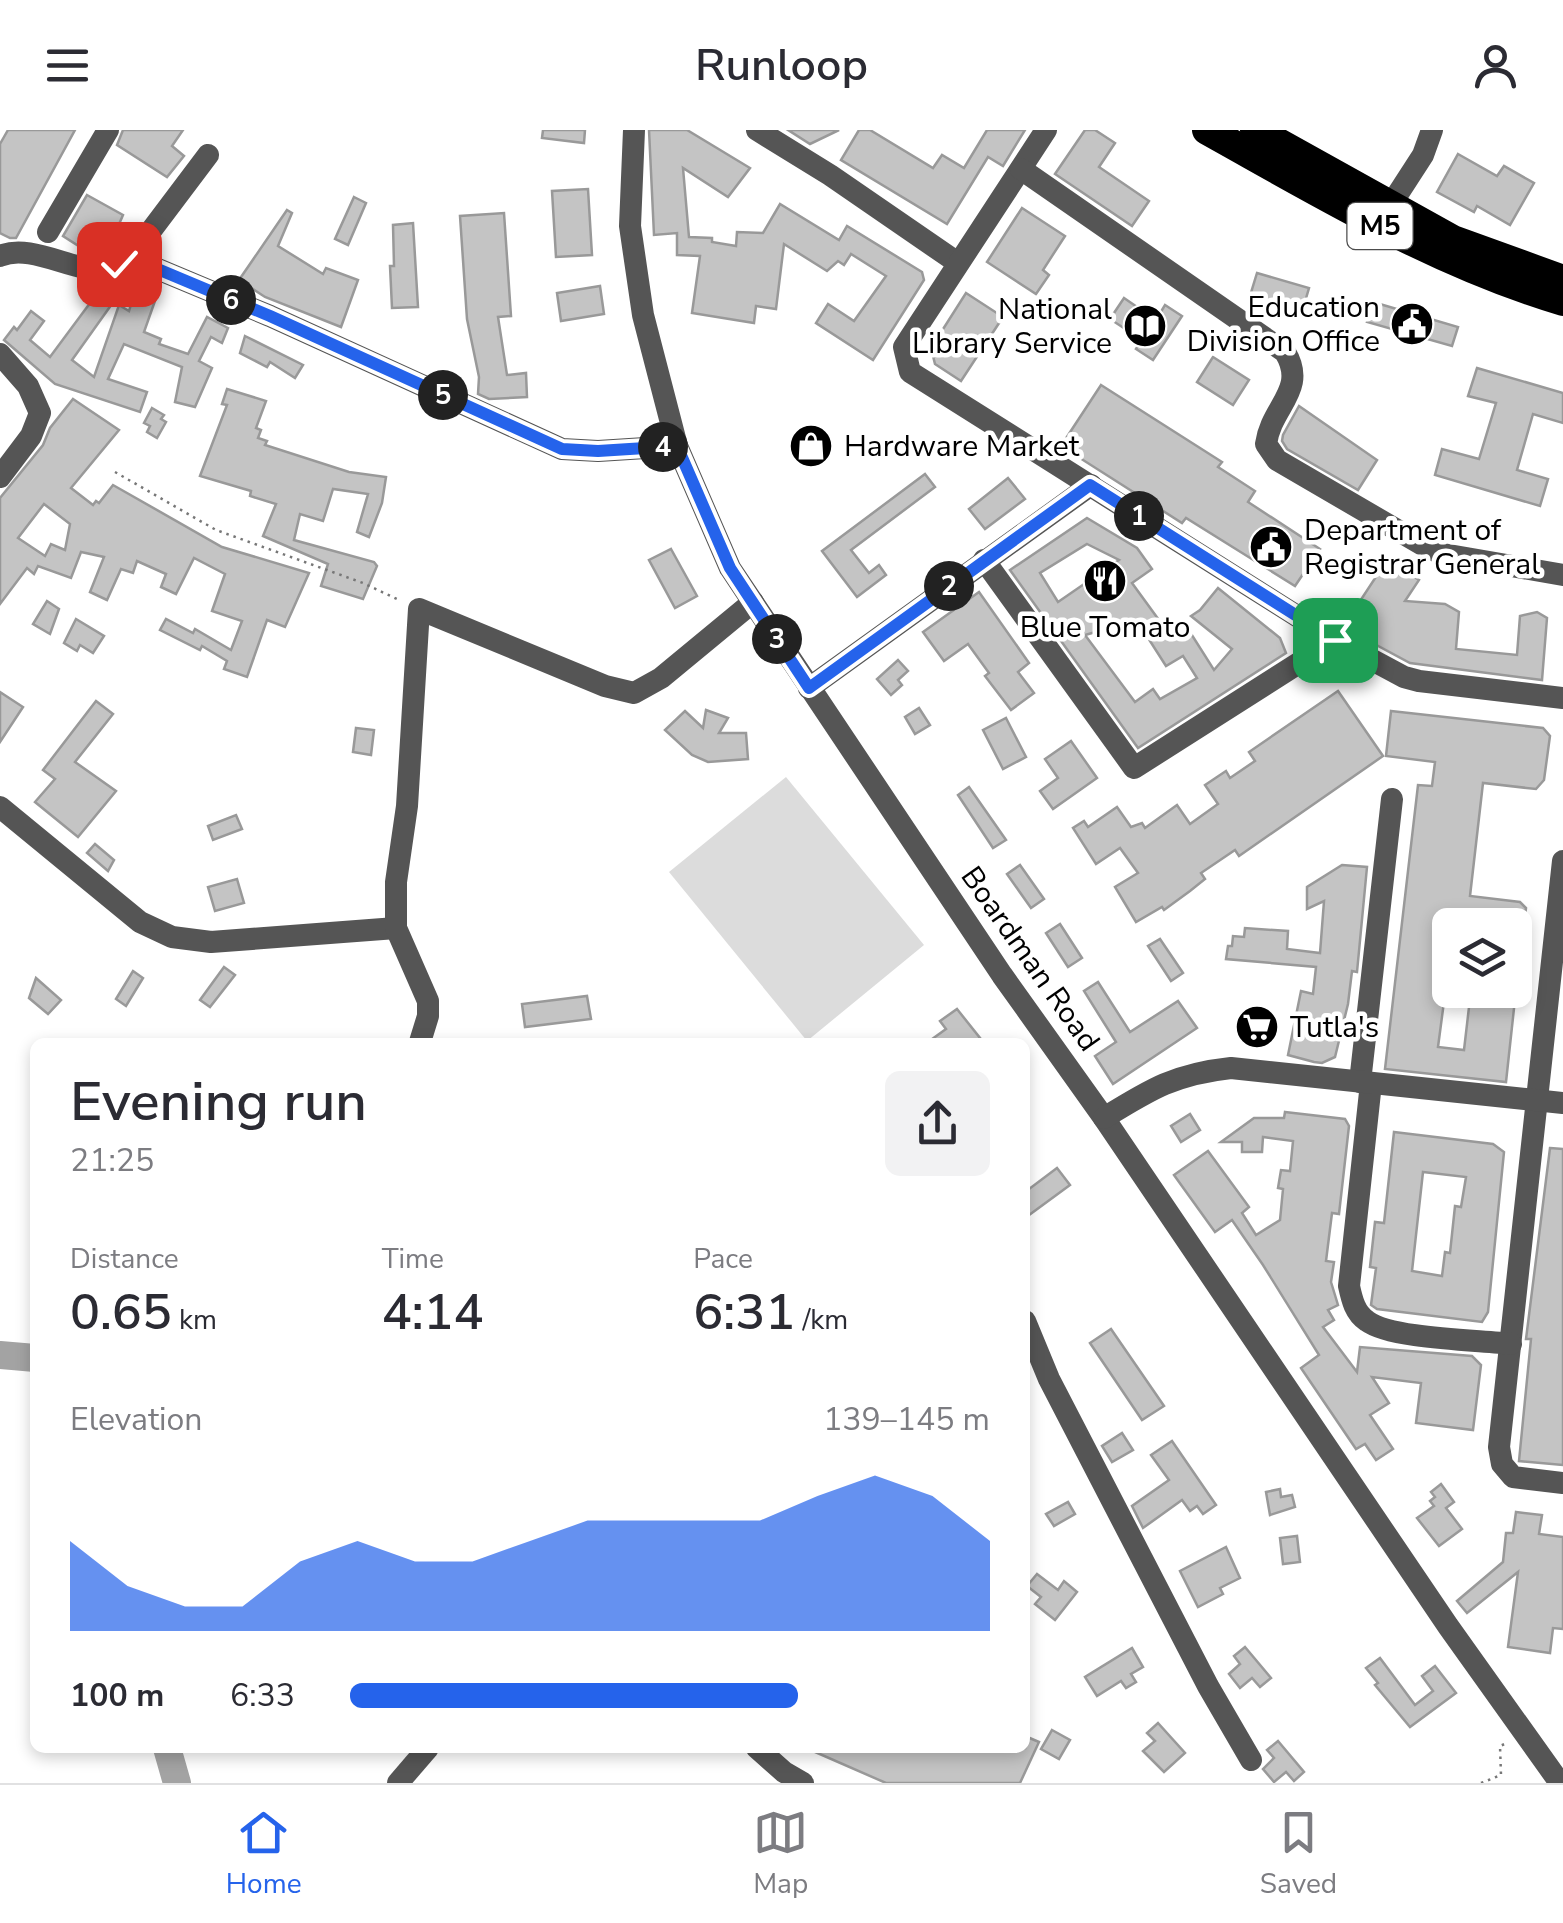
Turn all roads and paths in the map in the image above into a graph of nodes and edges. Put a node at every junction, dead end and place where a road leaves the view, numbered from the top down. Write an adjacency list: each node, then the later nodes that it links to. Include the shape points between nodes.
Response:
1 (108, 130): 11 (street)
2 (634, 130): 18 (street, Boardman Road, via 630,226 643,314)
3 (758, 130): 14 (street)
4 (1046, 130): 9 (street)
5 (1207, 130): 16 (highway, M5, via 1386,230)
6 (1255, 130): 10 (highway, M5)
7 (1432, 130): 10 (street)
8 (208, 155): 13 (street, via 150,232)
9 (1021, 170): 14 (street); 23 (street, via 1284,352 1294,367 1293,385 1268,426 1266,444 1276,460 1428,548)
10 (1390, 206): 15 (highway, M5, via 1454,240)
11 (48, 232)
12 (0, 256): 13 (street, via 20,252 90,269)
13 (137, 262): 18 (street, via 562,449)
14 (958, 263): 21 (street, via 904,346 910,372)
15 (1563, 280)
16 (1563, 300)
17 (0, 354): 20 (street, via 28,386 40,413)
18 (677, 446): 24 (street, Boardman Road, via 730,568)
19 (116, 472): 25 (path, via 216,530 363,582)
20 (0, 477)
21 (1090, 485): 22 (street); 26 (street)
22 (984, 560): 26 (street, via 1134,768); 27 (street)
23 (1563, 575)
24 (753, 602): 25 (street, via 634,693); 27 (street, Boardman Road)
25 (418, 609): 32 (street)
26 (1335, 640): 28 (street, via 1418,681)
27 (809, 688): 38 (street, Boardman Road)
28 (1563, 698)
29 (1392, 799): 35 (street)
30 (0, 807): 32 (street, via 140,922 172,937 211,942)
31 (1563, 861): 33 (street)
32 (396, 928): 34 (street, via 428,1001)
33 (1556, 986): 36 (street)
34 (421, 1038)
35 (1366, 1083): 36 (street); 38 (street, via 1231,1068 1199,1072 1163,1082); 40 (street, via 1352,1303 1362,1318 1390,1330)
36 (1536, 1100): 37 (street); 40 (street)
37 (1563, 1103)
38 (1104, 1118): 42 (street, Boardman Road)
39 (1030, 1333): 46 (street)
40 (1511, 1344): 41 (street, via 1502,1464 1513,1477)
41 (1563, 1483)
42 (1526, 1734): 45 (street, Boardman Road); 47 (path, via 1500,1746)
43 (424, 1753): 48 (street)
44 (763, 1753): 49 (street)
45 (1541, 1756): 52 (street); 53 (street, Boardman Road)
46 (1251, 1760)
47 (1501, 1775): 50 (path); 51 (path)
48 (398, 1783)
49 (803, 1783)
50 (1481, 1783)
51 (1499, 1783)
52 (1540, 1783)
53 (1560, 1783)

